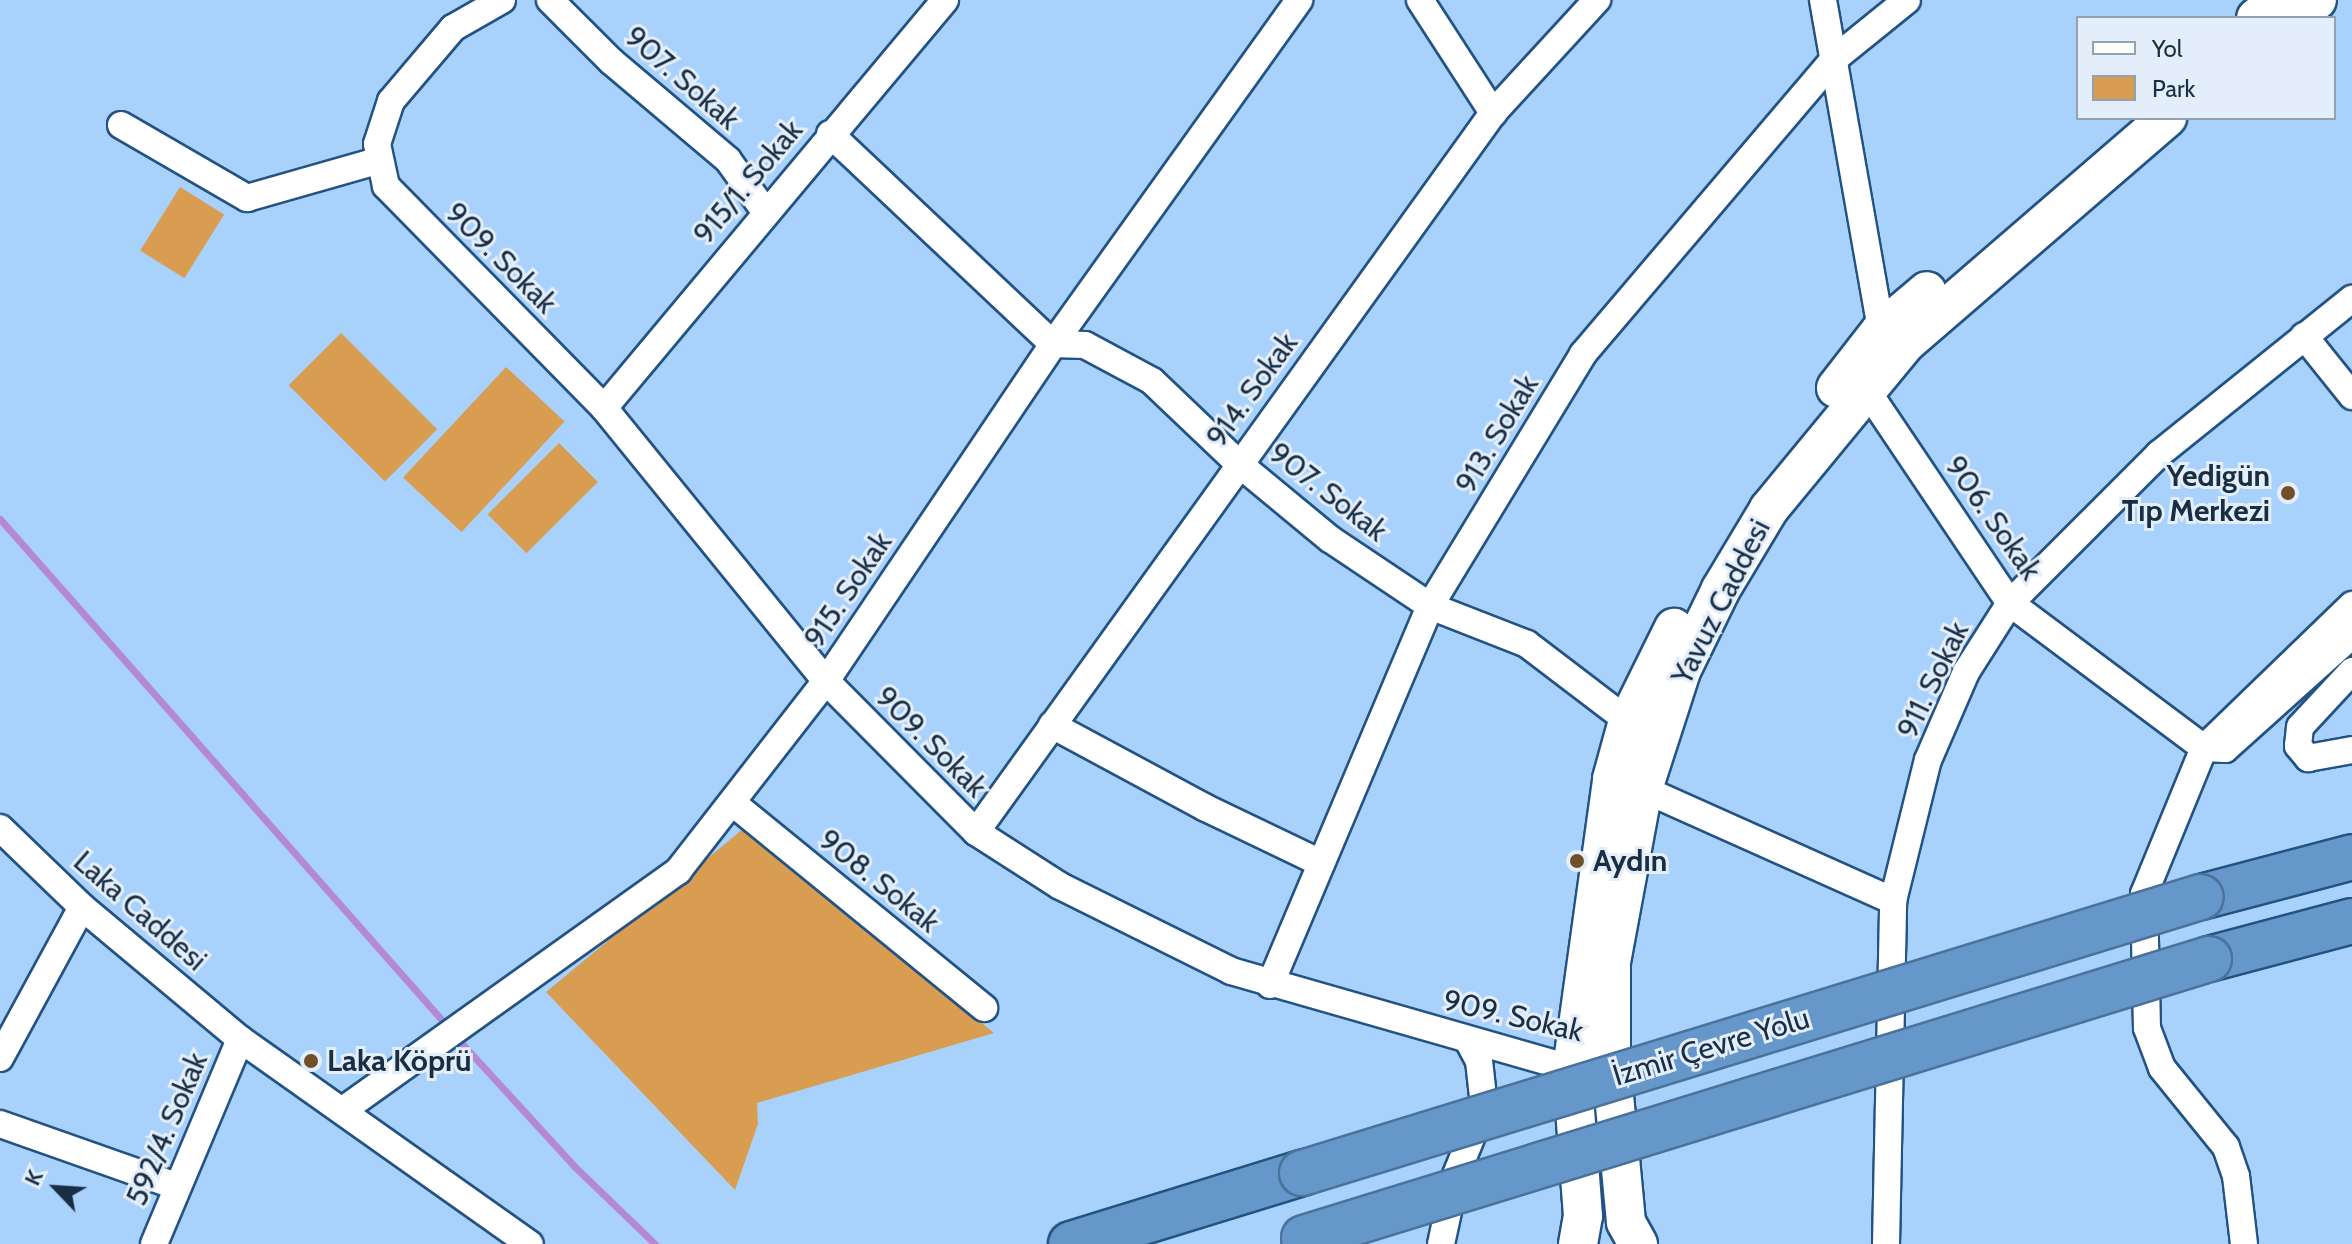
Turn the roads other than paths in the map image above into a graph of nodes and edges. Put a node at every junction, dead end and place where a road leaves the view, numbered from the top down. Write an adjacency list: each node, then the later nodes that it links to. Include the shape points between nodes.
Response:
1 (502, 0): 19 (street, via 453,28 405,78 382,120)
2 (550, 0): 20 (street, 907. Sokak, via 611,61 728,160)
3 (945, 0): 18 (street, 915/1. Sokak)
4 (1299, 0): 24 (street, 915. Sokak)
5 (1420, 0): 14 (street)
6 (1597, 0): 14 (street, 914. Sokak)
7 (1823, 0): 13 (street)
8 (1907, 0): 13 (street, 913. Sokak)
9 (2278, 0): 11 (main road)
10 (2317, 0): 12 (main road)
11 (2258, 16)
12 (2297, 16)
13 (1833, 60): 22 (street); 31 (street, 913. Sokak, via 1583,354)
14 (1493, 113): 28 (street, 914. Sokak)
15 (2134, 120): 22 (main road, Yavuz Caddesi)
16 (2165, 120): 25 (main road, Yavuz Caddesi, via 1906,343)
17 (121, 125): 19 (street, via 247,198)
18 (830, 134): 20 (street, 915/1. Sokak); 24 (street)
19 (377, 161): 27 (street, 909. Sokak, via 386,186)
20 (764, 210): 27 (street, 915/1. Sokak)
21 (2352, 299): 23 (street, 911. Sokak)
22 (1881, 330): 35 (main road, Yavuz Caddesi, via 1740,512 1698,579)
23 (2304, 336): 26 (street); 29 (street, 911. Sokak, via 2159,454)
24 (1053, 344): 28 (street, 907. Sokak, via 1085,345 1152,381); 34 (street, 915. Sokak)
25 (1866, 389): 29 (street, 906. Sokak); 39 (main road, Yavuz Caddesi, via 1769,509 1721,589 1681,671)
26 (2352, 396)
27 (604, 408): 34 (street, 909. Sokak)
28 (1238, 463): 31 (street, 907. Sokak, via 1330,539); 36 (street, 914. Sokak)
29 (2010, 603): 37 (street, 906. Sokak); 45 (street, 911. Sokak, via 1966,672 1928,760)
30 (2352, 605): 37 (street)
31 (1430, 606): 35 (street, 907. Sokak, via 1527,644); 44 (street, 913. Sokak)
32 (2352, 635): 37 (street, via 2225,749)
33 (2352, 671): 38 (street, via 2300,727 2298,746 2308,758)
34 (826, 681): 40 (street, 915. Sokak); 42 (street, 909. Sokak)
35 (1628, 721): 54 (main road, Yavuz Caddesi, via 1612,779)
36 (1052, 725): 42 (street, 914. Sokak); 44 (street)
37 (2204, 748): 67 (street, via 2144,894 2143,1000 2162,1068 2226,1147 2236,1176)
38 (2352, 750)
39 (1643, 789): 45 (street); 53 (main road, Yavuz Caddesi, via 1611,962)
40 (734, 804): 49 (street, 908. Sokak); 55 (street, 915. Sokak, via 678,871 493,998)
41 (0, 828): 46 (street, Laka Caddesi)
42 (976, 832): 48 (street, 909. Sokak, via 1060,886)
43 (2352, 857): 61 (highway, İzmir Çevre Yolu, bridge, via 2201,897)
44 (1321, 863): 48 (street, 913. Sokak)
45 (1893, 901): 66 (street, 911. Sokak)
46 (82, 907): 50 (street, Laka Caddesi); 52 (street)
47 (2352, 921): 58 (highway, İzmir Çevre Yolu, bridge, via 2209,959)
48 (1270, 985): 51 (street, 909. Sokak)
49 (984, 1008)
50 (240, 1039): 55 (street, Laka Caddesi); 57 (street, 592/4. Sokak)
51 (1468, 1040): 54 (street, 909. Sokak); 62 (street, via 1479,1061 1484,1106 1456,1175)
52 (0, 1058)
53 (1611, 1063): 54 (street, 909. Sokak); 65 (main road, Yavuz Caddesi, via 1626,1222)
54 (1572, 1069): 63 (main road, Yavuz Caddesi, via 1583,1216)
55 (343, 1110): 60 (street, Laka Caddesi)
56 (0, 1124): 57 (street)
57 (176, 1186): 59 (street, 592/4. Sokak)
58 (1295, 1241)
59 (154, 1244)
60 (530, 1244)
61 (1071, 1244)
62 (1441, 1244)
63 (1580, 1244): 64 (main road, via 1606,1236)
64 (1630, 1244)
65 (1638, 1244)
66 (1886, 1244)
67 (2244, 1244)

